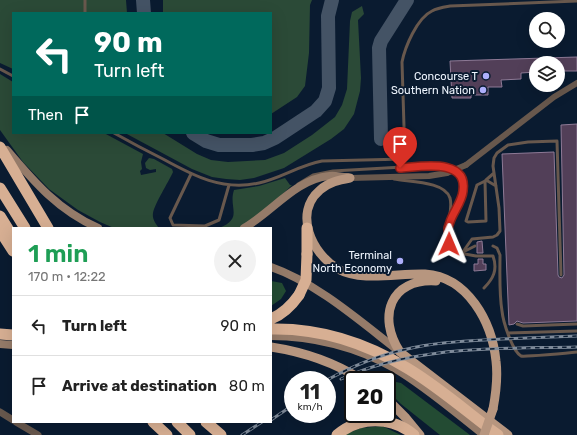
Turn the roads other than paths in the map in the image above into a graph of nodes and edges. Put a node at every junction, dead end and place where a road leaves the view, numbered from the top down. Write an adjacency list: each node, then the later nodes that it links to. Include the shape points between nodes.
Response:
1 (85, 0): 4 (lane)
2 (577, 1): 3 (lane)
3 (489, 2): 16 (lane, via 450,6 432,11 424,16 408,42 404,52 402,76 405,159 322,161 310,163 261,182)
4 (85, 12)
5 (0, 69): 6 (lane)
6 (12, 75)
7 (577, 83): 13 (street, bridge, via 554,97 466,165 447,173 429,176)
8 (116, 134): 12 (lane)
9 (0, 143): 24 (main road, via 42,191 74,215)
10 (0, 147): 23 (highway)
11 (494, 173): 15 (lane); 17 (lane); 21 (lane, via 494,158 508,145 557,141)
12 (191, 174): 16 (lane, via 211,182); 16 (lane, via 170,218 172,225 205,226 219,220)
13 (372, 176): 14 (street); 27 (lane, via 442,188 447,192 451,202)
14 (350, 178): 19 (main road, via 321,177 302,184); 26 (main road, via 331,183 318,191 309,206)
15 (486, 180): 15 (lane, via 477,185 465,220 468,222 486,221); 17 (lane)
16 (229, 185)
17 (496, 186): 34 (lane, via 500,231 498,235 472,239)
18 (0, 188): 22 (highway)
19 (289, 195): 25 (main road, via 264,216); 27 (lane, via 301,181 320,173 443,166 459,174 463,186 461,199)
20 (0, 216): 30 (highway)
21 (558, 224): 28 (lane); 36 (lane)
22 (24, 227)
23 (47, 227)
24 (96, 227)
25 (246, 227)
26 (307, 228): 37 (main road, via 321,254 330,264 344,272 362,276 429,275); 39 (highway, bridge, via 306,280 299,295 289,307)
27 (448, 228): 34 (lane, via 451,249 456,253)
28 (564, 228)
29 (0, 232): 33 (highway)
30 (12, 234)
31 (475, 246): 34 (lane)
32 (493, 246): 45 (lane, via 500,255 502,310)
33 (12, 250)
34 (462, 253): 38 (lane, via 493,256 495,273)
35 (272, 267): 51 (main road, via 321,292)
36 (561, 275)
37 (455, 285): 51 (main road, via 419,281 405,287 397,295 390,309 389,324); 68 (main road, bridge, via 479,310 491,338 496,361 497,383 493,409)
38 (484, 288)
39 (272, 318)
40 (518, 324): 41 (lane, bridge)
41 (577, 324)
42 (272, 330): 69 (highway, via 300,330 322,334 345,339 370,349 408,368)
43 (577, 331): 45 (lane)
44 (0, 334): 46 (highway)
45 (508, 334): 52 (lane, via 516,350 523,356)
46 (12, 335)
47 (272, 336): 68 (main road, via 325,342 380,360 406,375)
48 (0, 344): 49 (main road)
49 (12, 345)
50 (272, 347): 53 (main road, via 320,359)
51 (400, 352): 70 (main road)
52 (577, 352)
53 (348, 371)
54 (396, 408): 67 (main road)
55 (0, 412): 56 (street)
56 (12, 419)
57 (18, 423): 61 (street)
58 (154, 423): 62 (highway)
59 (178, 423): 63 (highway)
60 (207, 423): 64 (highway)
61 (38, 435)
62 (166, 435)
63 (190, 435)
64 (221, 435)
65 (337, 435): 66 (highway, via 356,424 374,420 401,426)
66 (414, 435)
67 (420, 435)
68 (484, 435)
69 (498, 435)
70 (508, 435)

